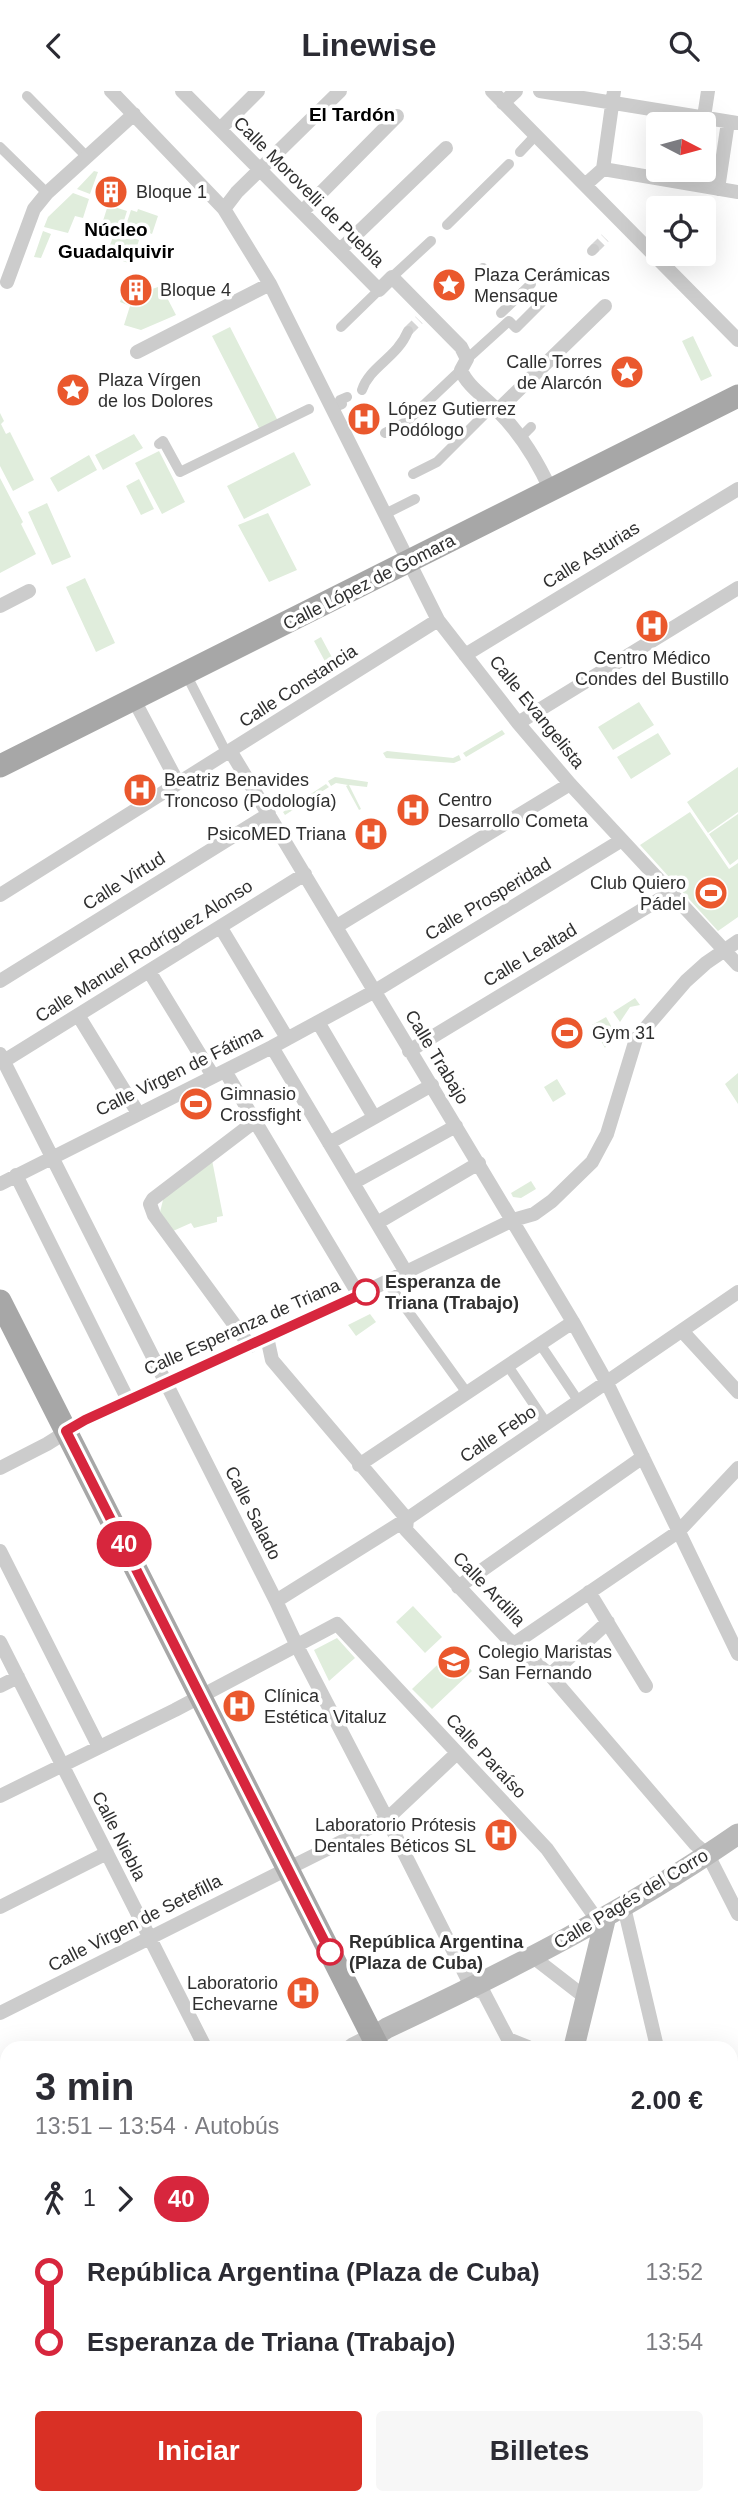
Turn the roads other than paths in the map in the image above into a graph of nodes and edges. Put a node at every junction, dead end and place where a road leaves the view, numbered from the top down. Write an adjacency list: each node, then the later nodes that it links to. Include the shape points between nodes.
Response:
1 (111, 91): 14 (street, Calle Evangelista)
2 (182, 91): 17 (street, Calle Morovelli de Puebla)
3 (258, 91): 17 (street)
4 (340, 91): 24 (street)
5 (492, 91): 11 (street)
6 (516, 91): 11 (street)
7 (540, 91): 10 (street)
8 (708, 91): 13 (street)
9 (27, 96): 22 (street)
10 (613, 97): 12 (street); 25 (street)
11 (503, 103): 18 (street)
12 (657, 112)
13 (705, 112)
14 (134, 114): 22 (street); 32 (street, Calle Evangelista)
15 (397, 116): 33 (street)
16 (733, 123): 29 (street)
17 (220, 129): 24 (street, Calle Morovelli de Puebla)
18 (536, 135): 21 (street); 28 (street)
19 (0, 147): 31 (street)
20 (446, 148): 36 (street)
21 (520, 152)
22 (87, 157): 31 (street)
23 (509, 164): 34 (street)
24 (260, 169): 32 (street); 33 (street, Calle Morovelli de Puebla)
25 (603, 169): 26 (street); 28 (street)
26 (646, 174)
27 (692, 182): 29 (street)
28 (585, 185): 47 (street)
29 (718, 189): 30 (street)
30 (738, 192)
31 (47, 193): 38 (street, via 34,209)
32 (224, 209): 39 (street, Calle Evangelista)
33 (302, 212): 36 (street, Calle Morovelli de Puebla)
34 (447, 225)
35 (431, 241): 37 (street)
36 (340, 250): 41 (street, Calle Morovelli de Puebla)
37 (392, 277): 41 (street); 49 (street, via 423,316 461,347)
38 (7, 282)
39 (270, 284): 48 (street); 53 (street, Calle Evangelista)
40 (531, 284): 44 (street)
41 (379, 290): 45 (street)
42 (545, 299): 49 (street, via 516,328 509,321)
43 (604, 306): 54 (street)
44 (501, 313)
45 (341, 327)
46 (408, 331): 50 (street, via 402,345 365,380)
47 (738, 339)
48 (137, 352)
49 (464, 365): 54 (street, via 464,378); 56 (street, via 406,422)
50 (362, 390)
51 (738, 396): 60 (main road, Calle López de Gomara)
52 (347, 397): 53 (street)
53 (332, 408): 62 (street, Calle Evangelista)
54 (495, 408): 58 (street, via 437,462); 60 (street, via 526,432)
55 (309, 409): 57 (street, via 180,472 163,441)
56 (385, 433)
57 (159, 443)
58 (413, 474)
59 (738, 489): 68 (street, Calle Asturias)
60 (551, 491): 63 (main road, Calle López de Gomara)
61 (415, 499): 62 (street)
62 (385, 514): 63 (street, Calle Evangelista)
63 (408, 563): 67 (street, Calle Evangelista); 69 (main road, Calle López de Gomara)
64 (738, 588): 71 (street)
65 (29, 591): 66 (street)
66 (0, 606)
67 (438, 620): 68 (street, Calle Evangelista); 72 (street, Calle Constancia)
68 (466, 655): 71 (street, Calle Evangelista)
69 (186, 674): 70 (main road, Calle López de Gomara); 72 (street, Calle Trabajo)
70 (134, 700): 73 (main road, Calle López de Gomara); 74 (street)
71 (516, 727): 75 (street, Calle Evangelista)
72 (229, 753): 74 (street, Calle Constancia); 76 (street, Calle Trabajo)
73 (0, 766)
74 (178, 783): 80 (street, Calle Constancia)
75 (570, 784): 77 (street, Calle Evangelista); 81 (street)
76 (269, 814): 78 (street, Calle Trabajo); 87 (street, Calle Virtud)
77 (622, 840): 79 (street, Calle Evangelista); 88 (street, Calle Prosperidad)
78 (305, 874): 81 (street, Calle Trabajo); 82 (street, Calle Manuel Rodríguez Alonso)
79 (670, 893): 84 (street, Calle Evangelista); 93 (street, Calle Lealtad)
80 (0, 895)
81 (337, 926): 88 (street, Calle Trabajo)
82 (221, 927): 86 (street, Calle Manuel Rodríguez Alonso); 91 (street)
83 (738, 941): 84 (street, Calle Esperanza de Triana)
84 (725, 950): 85 (street, Calle Evangelista); 107 (street, Calle Esperanza de Triana, via 686,981 636,1039 607,1134 592,1163 534,1214)
85 (738, 965)
86 (149, 971): 89 (street, Calle Manuel Rodríguez Alonso); 95 (street)
87 (0, 981)
88 (375, 991): 90 (street, Calle Virgen de Fátima); 93 (street, Calle Trabajo)
89 (78, 1015): 94 (street, Calle Manuel Rodríguez Alonso); 97 (street)
90 (318, 1022): 91 (street, Calle Virgen de Fátima); 98 (street)
91 (287, 1038): 92 (street, Calle Virgen de Fátima)
92 (272, 1047): 95 (street, Calle Virgen de Fátima); 101 (street)
93 (409, 1051): 96 (street, Calle Trabajo)
94 (2, 1058): 102 (street, Calle Salado)
95 (219, 1074): 97 (street, Calle Virgen de Fátima); 99 (street)
96 (432, 1085): 98 (street); 100 (street, Calle Trabajo)
97 (138, 1112): 102 (street, Calle Virgen de Fátima)
98 (374, 1117): 101 (street)
99 (254, 1122): 112 (street); 118 (street, via 150,1204)
100 (456, 1126): 103 (street, Calle Trabajo); 105 (street)
101 (329, 1143): 105 (street)
102 (52, 1157): 104 (street, Calle Virgen de Fátima); 120 (street, Calle Salado)
103 (479, 1163): 107 (street, Calle Trabajo); 108 (street)
104 (16, 1175): 106 (street, Calle Virgen de Fátima); 124 (street)
105 (353, 1183): 108 (street)
106 (0, 1184)
107 (513, 1220): 109 (street, Calle Esperanza de Triana); 114 (street, Calle Trabajo)
108 (377, 1223): 109 (street)
109 (406, 1272): 110 (street, Calle Esperanza de Triana)
110 (387, 1282): 112 (street, Calle Esperanza de Triana); 123 (street)
111 (738, 1292): 115 (street, Calle Febo)
112 (359, 1295): 116 (street, Calle Esperanza de Triana)
113 (0, 1301): 127 (main road)
114 (573, 1322): 117 (street); 121 (street, Calle Trabajo)
115 (683, 1332): 121 (street, Calle Febo); 122 (street)
116 (267, 1337): 118 (street, Calle Esperanza de Triana); 129 (street, Calle Ardilla, via 272,1360)
117 (540, 1344): 119 (street); 125 (street)
118 (250, 1346): 120 (street, Calle Esperanza de Triana)
119 (508, 1366): 123 (street); 126 (street)
120 (165, 1383): 124 (street, Calle Esperanza de Triana); 137 (street, Calle Salado)
121 (607, 1383): 125 (street, Calle Febo); 128 (street, Calle Trabajo)
122 (738, 1392)
123 (467, 1393): 129 (street)
124 (128, 1400): 127 (street, Calle Esperanza de Triana)
125 (579, 1402): 126 (street, Calle Febo)
126 (547, 1424): 132 (street, Calle Febo)
127 (66, 1431): 130 (street, Calle Esperanza de Triana); 147 (main road)
128 (643, 1457): 133 (street, Calle Trabajo); 135 (street)
129 (359, 1465): 132 (street, Calle Ardilla)
130 (0, 1468)
131 (737, 1471): 133 (street)
132 (407, 1519): 135 (street, Calle Ardilla, via 406,1530); 137 (street, Calle Febo)
133 (678, 1532): 136 (street); 142 (street, Calle Trabajo)
134 (0, 1551): 148 (street)
135 (458, 1587): 140 (street, Calle Ardilla)
136 (589, 1592): 138 (street); 140 (street)
137 (276, 1601): 141 (street, Calle Salado)
138 (607, 1622): 143 (street); 146 (street)
139 (0, 1642): 144 (street, Calle Niebla)
140 (515, 1643): 143 (street, Calle Ardilla)
141 (297, 1646): 147 (street); 149 (street, Calle Paraíso, via 337,1625); 152 (street, Calle Salado)
142 (738, 1654)
143 (550, 1675): 155 (street, Calle Ardilla)
144 (18, 1677): 145 (street); 150 (street, Calle Niebla)
145 (0, 1686)
146 (646, 1686)
147 (201, 1696): 148 (street); 156 (main road)
148 (99, 1747): 150 (street)
149 (457, 1753): 152 (street, Calle Virgen de Setefilla); 159 (street, Calle Paraíso)
150 (62, 1765): 151 (street); 154 (street, Calle Niebla)
151 (0, 1797)
152 (387, 1819): 156 (street, Calle Virgen de Setefilla); 162 (street, Calle Salado)
153 (738, 1834): 155 (main road, Calle Pagés del Corro)
154 (107, 1853): 157 (street); 160 (street, Calle Niebla)
155 (708, 1855): 158 (street, Calle Ardilla); 159 (main road, Calle Pagés del Corro)
156 (288, 1867): 160 (street, Calle Virgen de Setefilla); 166 (main road)
157 (0, 1907)
158 (738, 1914)
159 (609, 1915): 161 (main road, Calle Pagés del Corro); 163 (main road); 170 (street)
160 (149, 1938): 164 (street, Calle Virgen de Setefilla); 165 (street, Calle Niebla)
161 (533, 1957): 162 (main road, Calle Pagés del Corro); 163 (street)
162 (472, 1988): 167 (main road, Calle Pagés del Corro, via 387,2028); 168 (street, Calle Salado, via 484,1993)
163 (586, 1998): 169 (main road)
164 (0, 2013)
165 (202, 2041)
166 (367, 2041)
167 (372, 2041)
168 (513, 2041)
169 (575, 2041)
170 (655, 2041)

